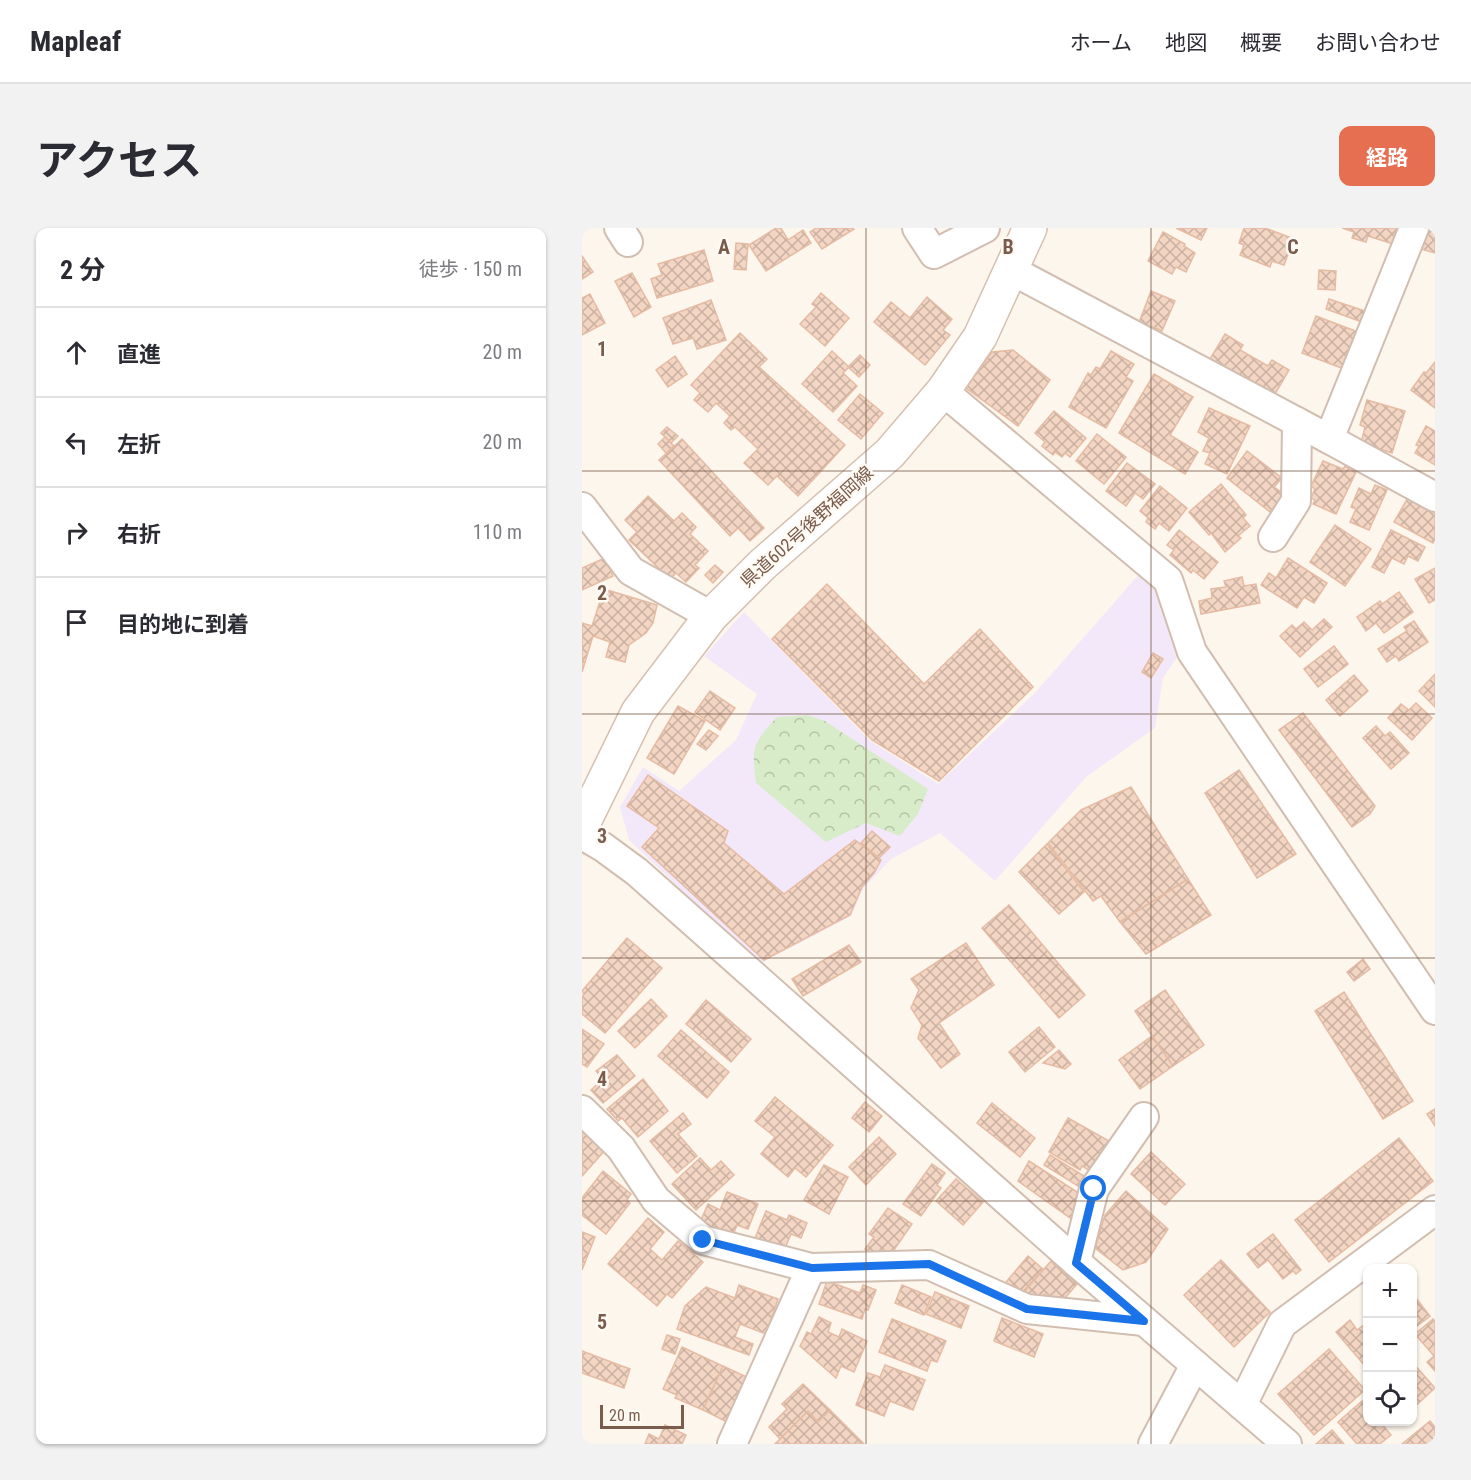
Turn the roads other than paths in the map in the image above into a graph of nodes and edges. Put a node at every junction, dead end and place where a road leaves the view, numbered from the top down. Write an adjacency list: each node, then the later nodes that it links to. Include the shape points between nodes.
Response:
1 (917, 228): 2 (street, via 934,254)
2 (986, 228)
3 (1029, 228): 5 (main road, 県道602号後野福岡線)
4 (1414, 228): 8 (street)
5 (1011, 270): 6 (main road, 県道602号後野福岡線, via 980,337); 7 (street)
6 (943, 391): 12 (main road, 県道602号後野福岡線, via 890,453 762,565); 15 (street, via 1168,580 1192,652)
7 (1297, 422): 8 (street); 11 (street, via 1296,501)
8 (1329, 439): 9 (street)
9 (1435, 497)
10 (582, 507): 12 (street, via 631,571)
11 (1273, 537)
12 (711, 616): 13 (main road, 県道602号後野福岡線, via 638,712)
13 (582, 826)
14 (582, 835): 19 (street, via 637,872)
15 (1435, 1010)
16 (582, 1110): 20 (street, via 621,1148 657,1200 703,1240)
17 (1144, 1117): 19 (street, via 1094,1189)
18 (1435, 1210): 23 (street, via 1282,1324)
19 (1076, 1263): 21 (street)
20 (812, 1268): 21 (street, via 929,1264 1027,1309); 24 (street)
21 (1144, 1321): 22 (street)
22 (1195, 1365): 23 (street); 25 (street)
23 (1242, 1406): 26 (street)
24 (732, 1444)
25 (1153, 1444)
26 (1287, 1444)

